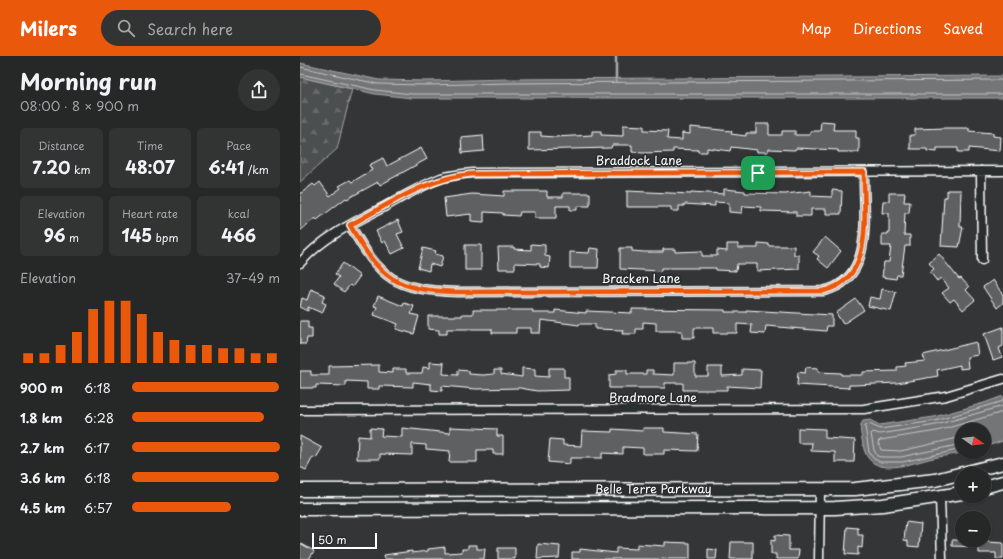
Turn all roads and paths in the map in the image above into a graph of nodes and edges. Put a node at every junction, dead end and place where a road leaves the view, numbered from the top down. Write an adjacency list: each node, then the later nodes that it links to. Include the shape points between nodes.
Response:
1 (982, 171): 2 (street, Braddock Lane); 3 (street, Braddock Lane); 5 (street)
2 (1003, 171)
3 (864, 172): 4 (street, Braddock Lane, via 455,175 426,185); 4 (street, Bracken Lane, via 863,238 859,263 844,282 823,291 426,290 408,286 381,270 364,250)
4 (350, 225): 6 (street, Braddock Lane, via 323,240)
5 (982, 260)
6 (300, 263)
7 (1003, 379): 8 (street, Bradmore Lane, via 946,396 864,410)
8 (300, 410)
9 (1003, 463): 13 (main road, Belle Terre Parkway, via 914,483)
10 (1003, 482): 11 (main road)
11 (991, 485)
12 (300, 490): 13 (main road, Belle Terre Parkway)
13 (820, 490): 16 (street)
14 (955, 494): 15 (main road, Belle Terre Parkway)
15 (940, 497): 16 (main road, Belle Terre Parkway, via 883,505); 19 (street)
16 (820, 507): 17 (main road, Belle Terre Parkway); 18 (street)
17 (300, 509)
18 (819, 559)
19 (942, 559)

